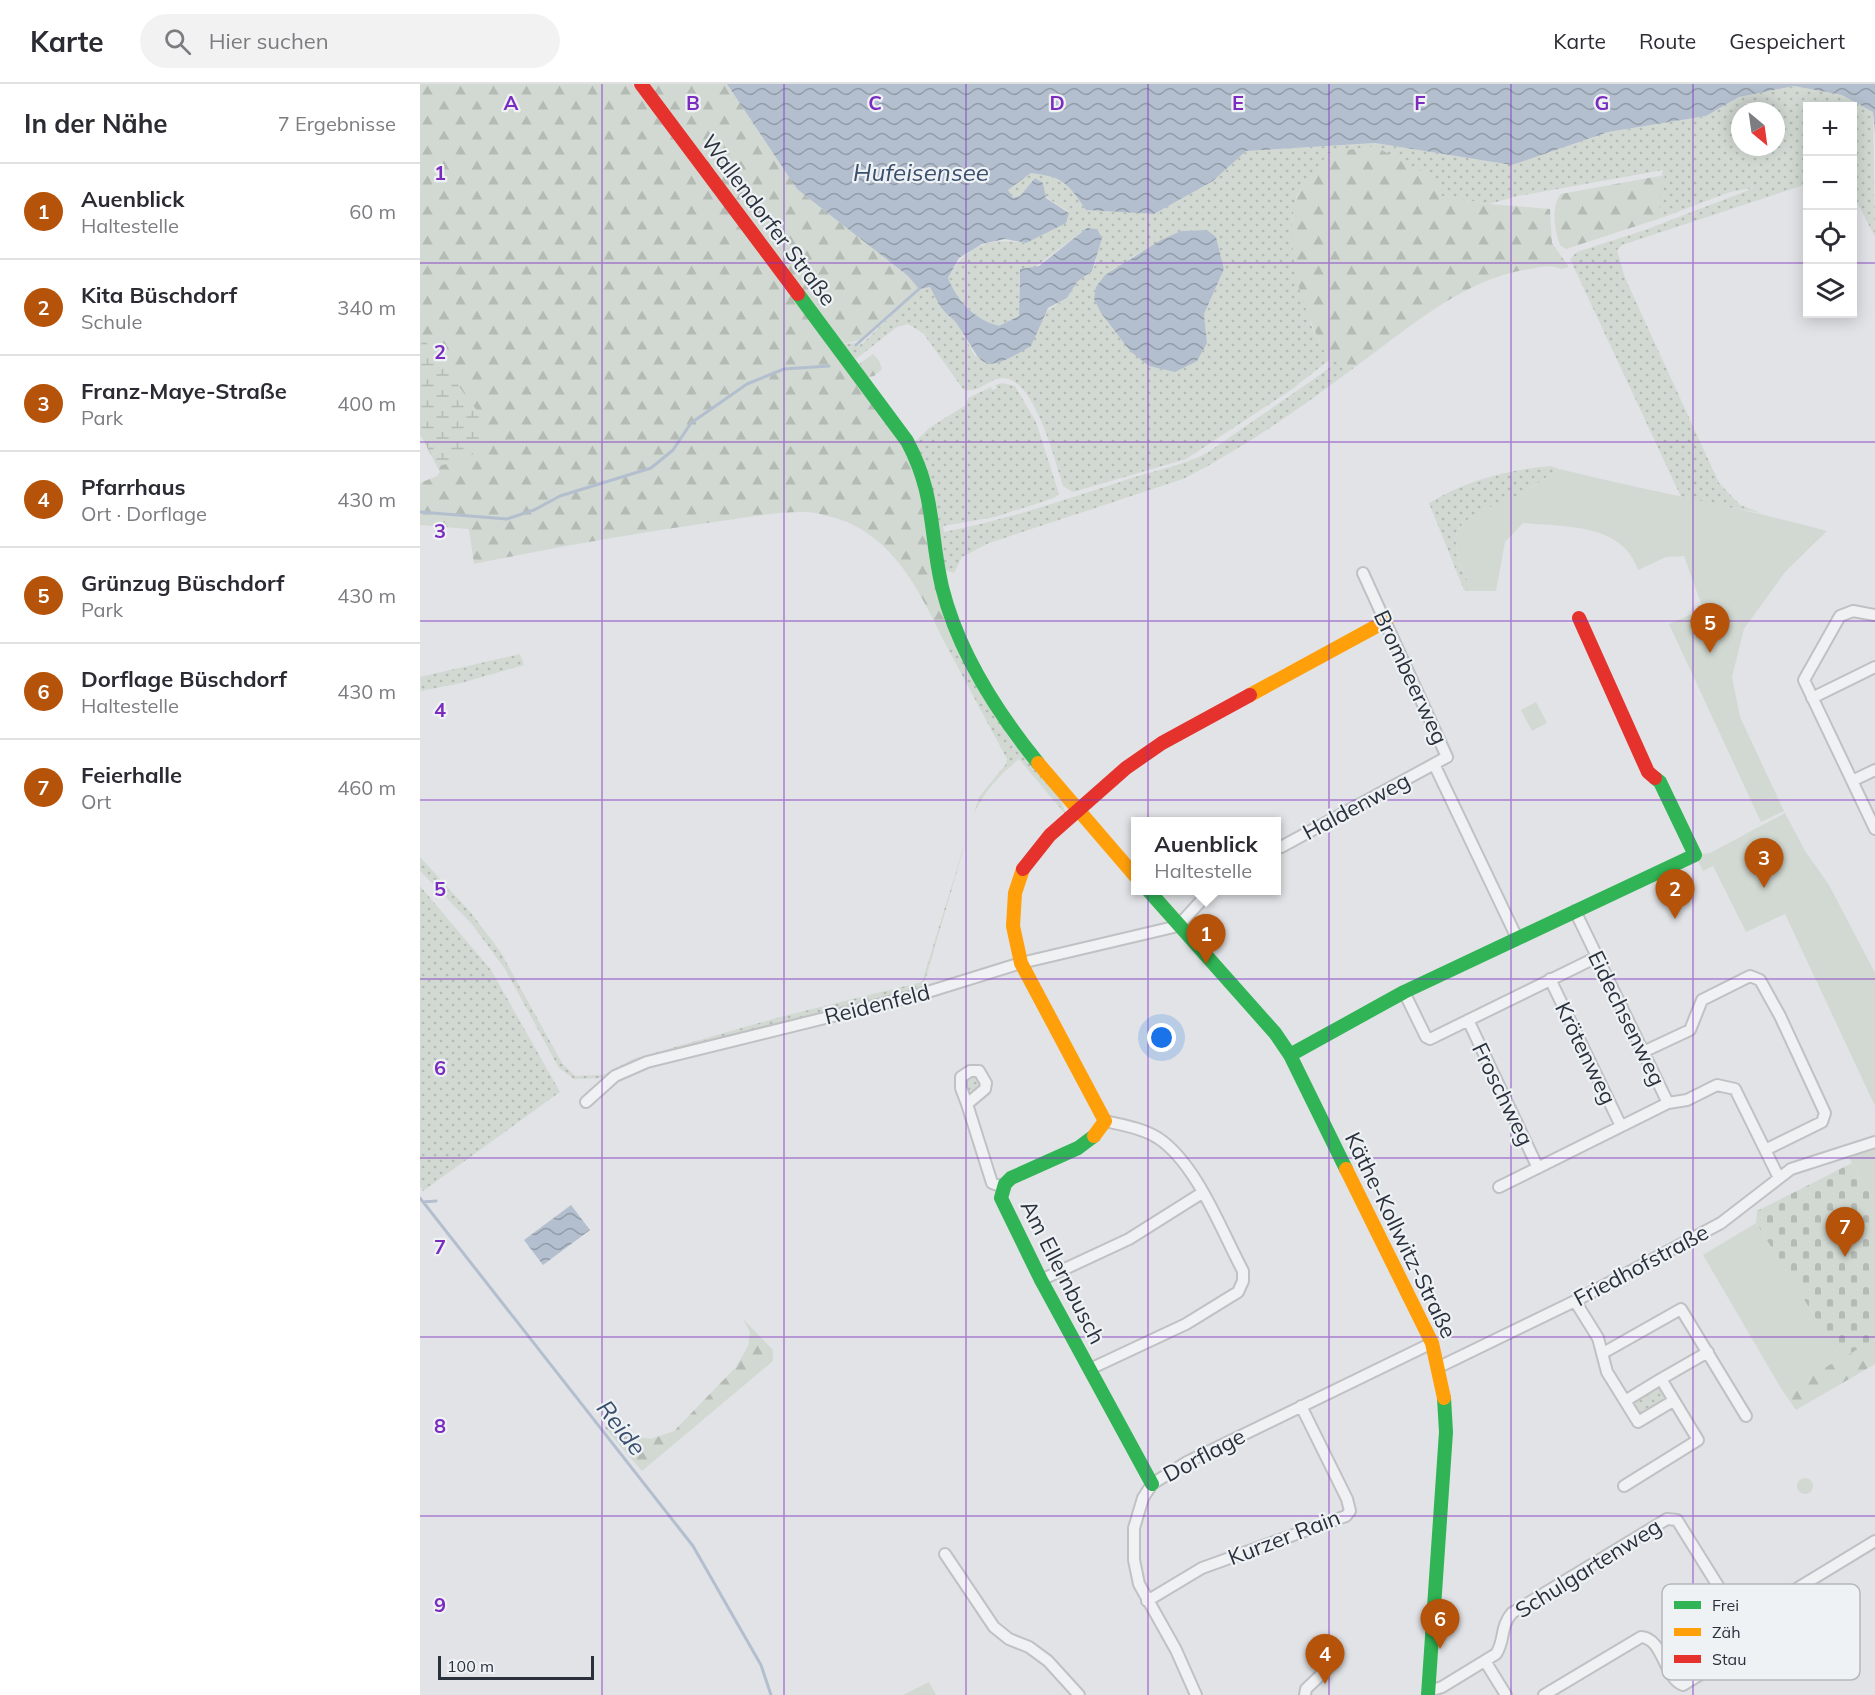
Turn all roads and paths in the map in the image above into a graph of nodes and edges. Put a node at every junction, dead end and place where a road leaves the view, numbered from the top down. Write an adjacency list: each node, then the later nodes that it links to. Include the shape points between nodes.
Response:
1 (641, 84): 11 (street, Wallendorfer Straße, via 901,431 929,488 942,585 956,629 1007,724 1038,767)
2 (1363, 573): 5 (street, Brombeerweg)
3 (1875, 615): 7 (street, via 1853,611 1840,616 1804,680)
4 (1579, 618): 17 (street, via 1648,772 1660,782 1695,855)
5 (1386, 621): 8 (street, Brombeerweg, via 1448,757); 11 (street, via 1162,743 1126,768)
6 (1875, 667): 7 (street)
7 (1812, 698): 10 (street)
8 (1434, 764): 13 (street, Haldenweg); 19 (street, Brombeerweg)
9 (1875, 770): 10 (street)
10 (1852, 781): 12 (street)
11 (1078, 811): 14 (street); 21 (street, via 1025,864 1015,894 1012,926)
12 (1875, 828)
13 (1281, 847)
14 (1131, 871)
15 (1151, 895): 18 (street, Käthe-Kollwitz-Straße)
16 (1207, 895): 18 (street)
17 (1575, 911): 19 (street); 20 (street, Eidechsenweg)
18 (1178, 926): 21 (street, Reidenfeld); 26 (street, Käthe-Kollwitz-Straße, via 1275,1033)
19 (1517, 938): 23 (street)
20 (1597, 957): 22 (street, Froschweg); 25 (street, Eidechsenweg)
21 (1021, 963): 27 (street, Reidenfeld, via 918,995 647,1062 615,1076); 30 (street)
22 (1550, 980): 24 (street, Froschweg); 31 (street, Krötenweg)
23 (1404, 992): 24 (street, Froschweg, via 1430,1039); 26 (street)
24 (1468, 1020): 34 (street, Froschweg)
25 (1643, 1052): 28 (street, Eidechsenweg); 33 (street, via 1690,1030 1702,1000 1750,976 1760,980 1825,1113 1822,1122)
26 (1290, 1055): 41 (street, Käthe-Kollwitz-Straße)
27 (586, 1102)
28 (1668, 1103): 31 (street, Froschweg); 33 (street, Eidechsenweg, via 1687,1100 1717,1085 1735,1089)
29 (967, 1104): 36 (street, via 992,1183)
30 (1105, 1121): 36 (street, Am Ellernbusch, via 1096,1135 1010,1178); 38 (street, via 1157,1137 1176,1153)
31 (1622, 1126): 34 (street, Froschweg)
32 (1875, 1142): 35 (street, Friedhofstraße)
33 (1765, 1150): 35 (street, Eidechsenweg)
34 (1538, 1168): 37 (street, Froschweg)
35 (1778, 1176): 40 (street, Friedhofstraße, via 1721,1223)
36 (1003, 1187): 39 (street, Am Ellernbusch, via 1001,1198)
37 (1499, 1187)
38 (1202, 1193): 39 (street, via 1129,1239); 45 (street, via 1243,1270 1238,1292 1186,1324)
39 (1041, 1280): 45 (street, Am Ellernbusch)
40 (1575, 1301): 43 (street); 44 (street, Friedhofstraße)
41 (1432, 1343): 44 (street, Käthe-Kollwitz-Straße); 49 (street, Dorflage)
42 (1708, 1352): 43 (street, via 1681,1309); 46 (street); 50 (street)
43 (1603, 1353): 47 (street, via 1607,1372)
44 (1439, 1367): 63 (street, Käthe-Kollwitz-Straße, via 1446,1432)
45 (1090, 1369): 51 (street, Am Ellernbusch)
46 (1661, 1379): 47 (street); 48 (street)
47 (1625, 1401): 48 (street, via 1638,1422)
48 (1673, 1401): 52 (street, via 1698,1440)
49 (1301, 1406): 51 (street, Dorflage, via 1187,1462); 57 (street, Kurzer Rain, via 1350,1511 1341,1519 1202,1568)
50 (1746, 1416)
51 (1152, 1484): 57 (street, Dorflage, via 1136,1514 1133,1550 1135,1571)
52 (1624, 1486)
53 (1875, 1541): 56 (street)
54 (945, 1554): 64 (street, via 994,1627 1048,1661)
55 (1717, 1584): 59 (street, Schulgartenweg, via 1677,1520 1666,1519 1512,1613 1505,1620 1500,1648)
56 (1804, 1584)
57 (1147, 1601): 65 (street, Dorflage, via 1176,1650)
58 (1662, 1658): 68 (street, Schulgartenweg, via 1652,1641 1641,1637)
59 (1485, 1661): 63 (street, Schulgartenweg); 67 (street)
60 (1332, 1665): 66 (street, via 1306,1689)
61 (1675, 1680): 62 (street, Schulgartenweg, via 1683,1685)
62 (1691, 1680)
63 (1428, 1693)
64 (1079, 1695)
65 (1196, 1695)
66 (1305, 1695)
67 (1506, 1695)
68 (1544, 1695)

